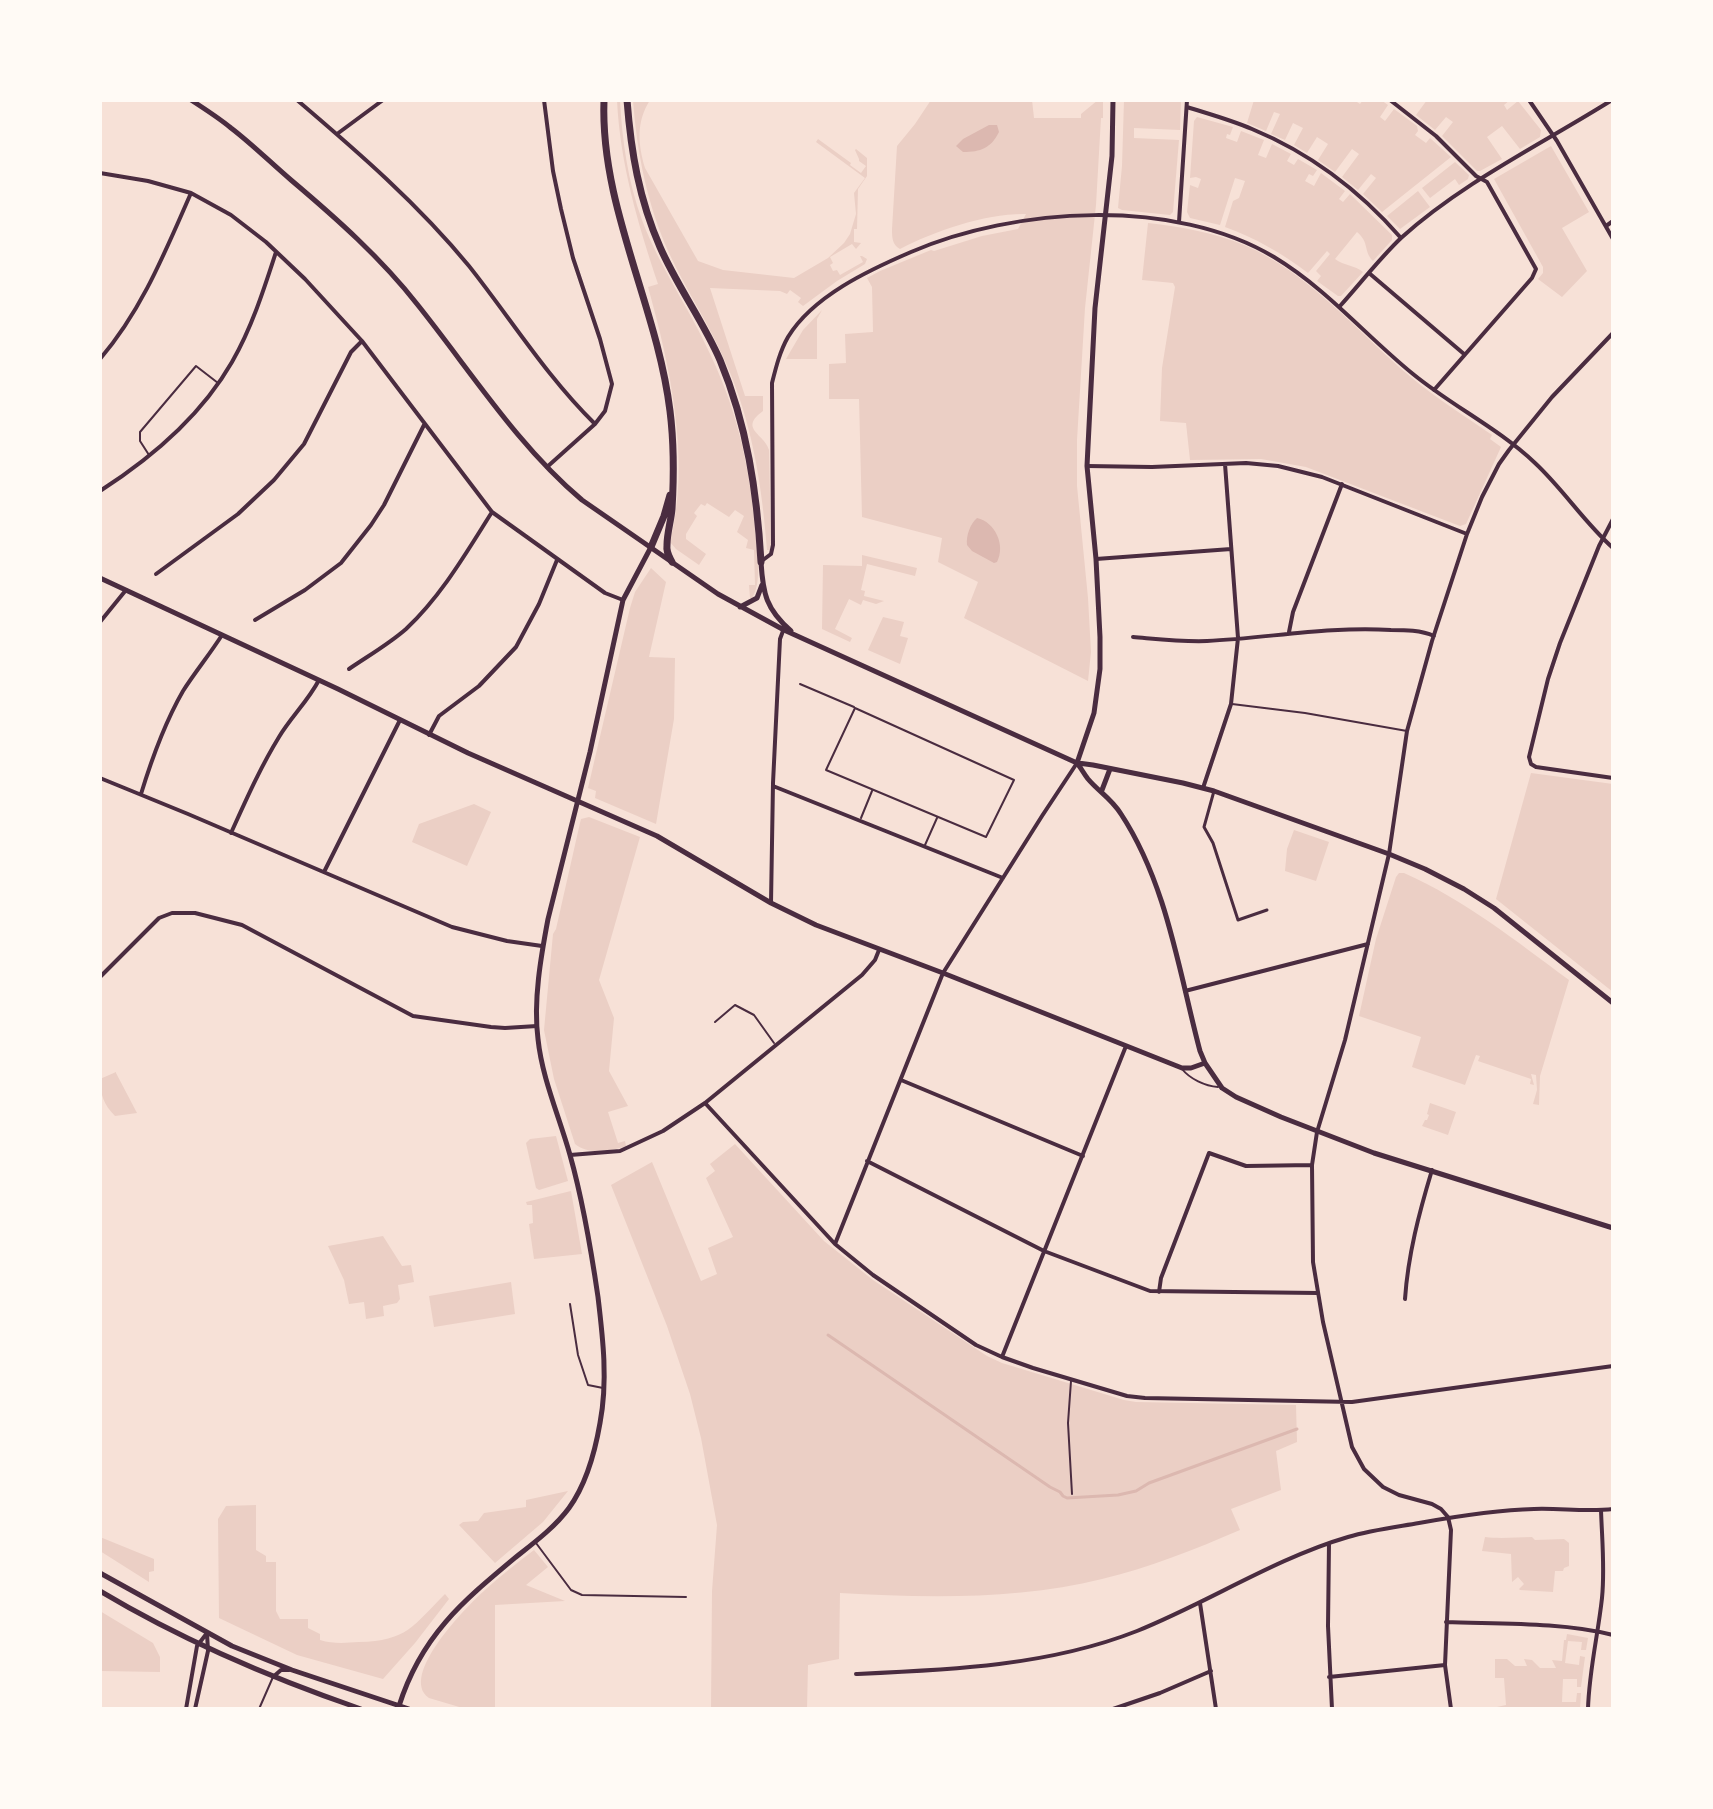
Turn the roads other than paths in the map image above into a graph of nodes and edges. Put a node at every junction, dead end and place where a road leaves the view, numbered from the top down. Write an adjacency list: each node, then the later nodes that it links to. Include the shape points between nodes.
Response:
1 (191, 100): 39 (street, via 231,128 390,273)
2 (297, 100): 13 (street)
3 (383, 100): 13 (street)
4 (544, 100): 34 (street, via 561,209 612,384 605,411)
5 (604, 100): 41 (highway, via 617,207 664,370)
6 (627, 100): 53 (highway, via 637,180 648,216 720,361 740,418)
7 (1113, 100): 18 (street)
8 (1187, 100): 12 (street)
9 (1390, 100): 16 (street)
10 (1529, 100): 14 (street)
11 (1612, 100): 14 (street)
12 (1187, 107): 20 (street); 22 (street, via 1254,130 1297,152 1358,195)
13 (337, 134): 34 (street, via 415,205)
14 (1554, 136): 16 (street); 21 (street)
15 (100, 173): 17 (street)
16 (1481, 179): 22 (street); 29 (street, via 1536,269)
17 (191, 193): 24 (street, via 231,215); 30 (street, via 140,303)
18 (1105, 215): 20 (street); 38 (street); 53 (street, via 1041,218 956,235 842,287 807,314 785,344 772,383 773,545)
19 (1613, 221): 21 (street)
20 (1179, 222): 26 (street, via 1260,249)
21 (1606, 226): 23 (street)
22 (1401, 238): 25 (street)
23 (1613, 239)
24 (276, 252): 28 (street); 31 (street, via 254,318)
25 (1369, 273): 26 (street); 29 (street)
26 (1340, 306): 32 (street)
27 (1613, 333): 35 (street)
28 (362, 341): 33 (street); 54 (street, via 351,352 304,444 274,480 238,514)
29 (1464, 354): 32 (street)
30 (100, 359)
31 (218, 383): 36 (street, via 192,417); 36 (lane, via 196,366 140,432)
32 (1434, 390): 35 (street)
33 (424, 424): 43 (street); 60 (street, via 384,505 341,563)
34 (595, 424): 39 (street)
35 (1514, 444): 45 (street); 46 (street)
36 (150, 456): 42 (street)
37 (1225, 464): 38 (street); 40 (street, via 1278,466); 49 (street)
38 (1087, 466): 51 (street)
39 (547, 467): 47 (street, via 582,500)
40 (1342, 484): 45 (street); 63 (street)
41 (673, 485): 47 (highway); 52 (highway, via 667,544)
42 (100, 491)
43 (492, 512): 50 (street); 69 (street, via 426,609 403,632)
44 (1613, 519): 46 (street)
45 (1467, 534): 66 (street)
46 (1603, 539): 48 (street); 80 (street, via 1560,643 1529,757 1536,767)
47 (651, 547): 52 (street); 58 (street)
48 (1613, 548)
49 (1231, 549): 51 (street); 68 (street)
50 (558, 559): 58 (street); 76 (street, via 516,647 479,686 439,716)
51 (1096, 559): 77 (street, via 1099,686)
52 (672, 562): 59 (street)
53 (761, 562): 56 (street)
54 (156, 574)
55 (100, 578): 57 (street)
56 (762, 584): 59 (street, via 755,600); 65 (street, via 775,616)
57 (126, 590): 61 (street); 64 (street)
58 (623, 600): 87 (street)
59 (739, 607): 62 (street)
60 (255, 620)
61 (100, 622)
62 (784, 630): 65 (street); 81 (street)
63 (1289, 633): 66 (street, via 1379,629); 68 (street)
64 (222, 635): 70 (street); 86 (street, via 173,709)
65 (795, 635): 77 (street)
66 (1434, 636): 75 (street)
67 (1133, 637): 68 (street)
68 (1238, 638): 72 (street)
69 (349, 669)
70 (319, 680): 74 (street); 90 (street, via 280,734)
71 (800, 684): 73 (lane)
72 (1231, 704): 75 (lane); 82 (street)
73 (855, 708): 83 (lane, via 826,770); 88 (lane, via 1014,780 986,837)
74 (400, 720): 76 (street); 93 (street)
75 (1407, 731): 92 (street)
76 (429, 735): 87 (street)
77 (1077, 763): 78 (street); 84 (street); 94 (street)
78 (1110, 769): 82 (street); 84 (street)
79 (100, 778): 86 (street)
80 (1613, 778)
81 (773, 786): 89 (street); 95 (street)
82 (1203, 788): 85 (street)
83 (873, 790): 88 (lane); 89 (lane)
84 (1102, 790): 102 (street, via 1121,813 1146,861)
85 (1214, 791): 92 (street); 96 (street, via 1204,827 1238,920)
86 (141, 794): 90 (street)
87 (578, 800): 95 (street, via 657,836); 98 (street)
88 (938, 817): 91 (lane)
89 (860, 820): 91 (street)
90 (231, 833): 93 (street)
91 (925, 846): 94 (street)
92 (1389, 854): 97 (street); 103 (street, via 1494,908)
93 (324, 873): 98 (street, via 452,927)
94 (1003, 878): 100 (street)
95 (771, 903): 99 (street)
96 (1267, 910)
97 (1368, 944): 102 (street); 113 (street)
98 (542, 946): 105 (street)
99 (879, 950): 100 (street); 106 (street, via 862,975)
100 (943, 973): 107 (street); 110 (street)
101 (100, 977): 105 (street, via 159,918 195,913 242,925 405,1013 491,1027)
102 (1185, 991): 108 (street)
103 (1613, 1003)
104 (715, 1022): 106 (lane, via 735,1005 754,1015)
105 (537, 1026): 114 (street, via 541,1061)
106 (775, 1044): 112 (street)
107 (1126, 1046): 109 (street); 115 (street)
108 (1205, 1063): 109 (street); 111 (street)
109 (1182, 1068): 111 (lane, via 1188,1076)
110 (901, 1080): 115 (street); 116 (street)
111 (1222, 1088): 113 (street)
112 (705, 1103): 114 (street, via 620,1151); 120 (street)
113 (1317, 1132): 117 (street); 118 (street)
114 (570, 1155): 129 (street, via 592,1255)
115 (1083, 1156): 121 (street)
116 (867, 1161): 120 (street); 121 (street)
117 (1312, 1165): 122 (street, via 1246,1166 1209,1153); 123 (street)
118 (1432, 1170): 119 (street); 124 (street, via 1409,1258)
119 (1613, 1228)
120 (835, 1244): 126 (street, via 976,1345)
121 (1044, 1251): 122 (street); 126 (street)
122 (1159, 1292): 123 (street)
123 (1318, 1293): 130 (street)
124 (1405, 1299)
125 (570, 1304): 129 (lane, via 588,1385)
126 (1002, 1357): 128 (street)
127 (1613, 1366): 130 (street)
128 (1072, 1380): 130 (street, via 1145,1398); 131 (lane)
129 (604, 1388): 135 (street, via 583,1484 560,1519)
130 (1341, 1402): 134 (street, via 1352,1447 1374,1480 1399,1495 1432,1504)
131 (1072, 1494)
132 (1613, 1509): 133 (street)
133 (1601, 1510): 134 (street, via 1487,1511); 142 (street, via 1604,1571)
134 (1448, 1517): 136 (street); 141 (street)
135 (535, 1542): 139 (lane, via 577,1594); 153 (street, via 450,1615 422,1652)
136 (1329, 1543): 140 (street); 152 (street)
137 (100, 1573): 143 (street)
138 (100, 1591): 145 (street)
139 (686, 1597)
140 (1200, 1603): 149 (street); 150 (street, via 1134,1632 1047,1656)
141 (1446, 1622): 142 (street); 147 (street)
142 (1597, 1631): 144 (street); 163 (street)
143 (207, 1633): 145 (street); 146 (street); 148 (street)
144 (1613, 1635)
145 (198, 1643): 146 (street); 154 (street)
146 (208, 1647): 151 (street); 155 (street)
147 (1445, 1665): 152 (street); 162 (street)
148 (292, 1670): 151 (street); 153 (street)
149 (1211, 1671): 159 (street); 160 (street)
150 (856, 1674)
151 (273, 1677): 156 (lane); 157 (street)
152 (1329, 1677): 161 (street)
153 (399, 1708): 158 (street)
154 (186, 1709)
155 (195, 1709)
156 (259, 1709)
157 (361, 1709)
158 (409, 1709)
159 (1113, 1709)
160 (1216, 1709)
161 (1332, 1709)
162 (1451, 1709)
163 (1588, 1709)

